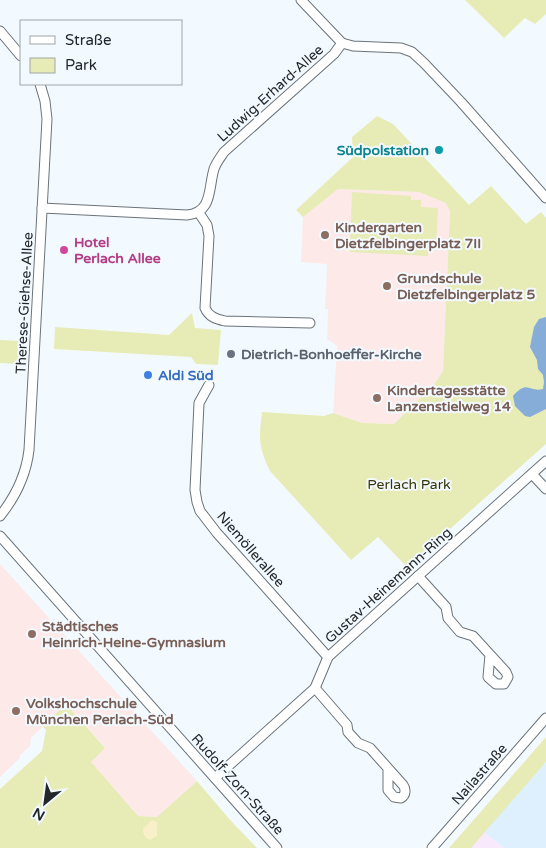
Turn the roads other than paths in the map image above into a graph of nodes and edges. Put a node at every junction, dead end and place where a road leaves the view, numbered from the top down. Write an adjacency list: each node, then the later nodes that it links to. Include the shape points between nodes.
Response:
1 (301, 0): 3 (street)
2 (0, 31): 4 (street)
3 (342, 43): 6 (street, via 401,48 412,52); 8 (street, Ludwig-Erhard-Allee, via 334,54 224,152 215,167 209,196)
4 (20, 55)
5 (40, 85): 7 (street, Therese-Giehse-Allee, via 47,119)
6 (546, 198)
7 (42, 208): 8 (street, via 187,216); 14 (street, Therese-Giehse-Allee, via 28,464 18,489)
8 (200, 213): 9 (street, via 209,236 205,308 211,316 225,321)
9 (310, 323)
10 (209, 384): 18 (street, Niemöllerallee, via 199,403 195,490 200,511)
11 (546, 461): 12 (street, Gustav-Heinemann-Ring)
12 (532, 474): 13 (street); 16 (street, Gustav-Heinemann-Ring)
13 (546, 489)
14 (0, 516)
15 (0, 536): 22 (street, Rudolf-Zorn-Straße)
16 (418, 576): 17 (street, via 446,607 448,618 460,632 473,636); 18 (street, Gustav-Heinemann-Ring)
17 (490, 655)
18 (328, 657): 19 (street, Gustav-Heinemann-Ring)
19 (315, 688): 21 (street, via 347,725 348,732 358,743 370,748); 22 (street, Gustav-Heinemann-Ring)
20 (546, 718): 24 (street, Nailastraße)
21 (388, 769)
22 (215, 778): 23 (street, Rudolf-Zorn-Straße)
23 (277, 848)
24 (432, 848)

